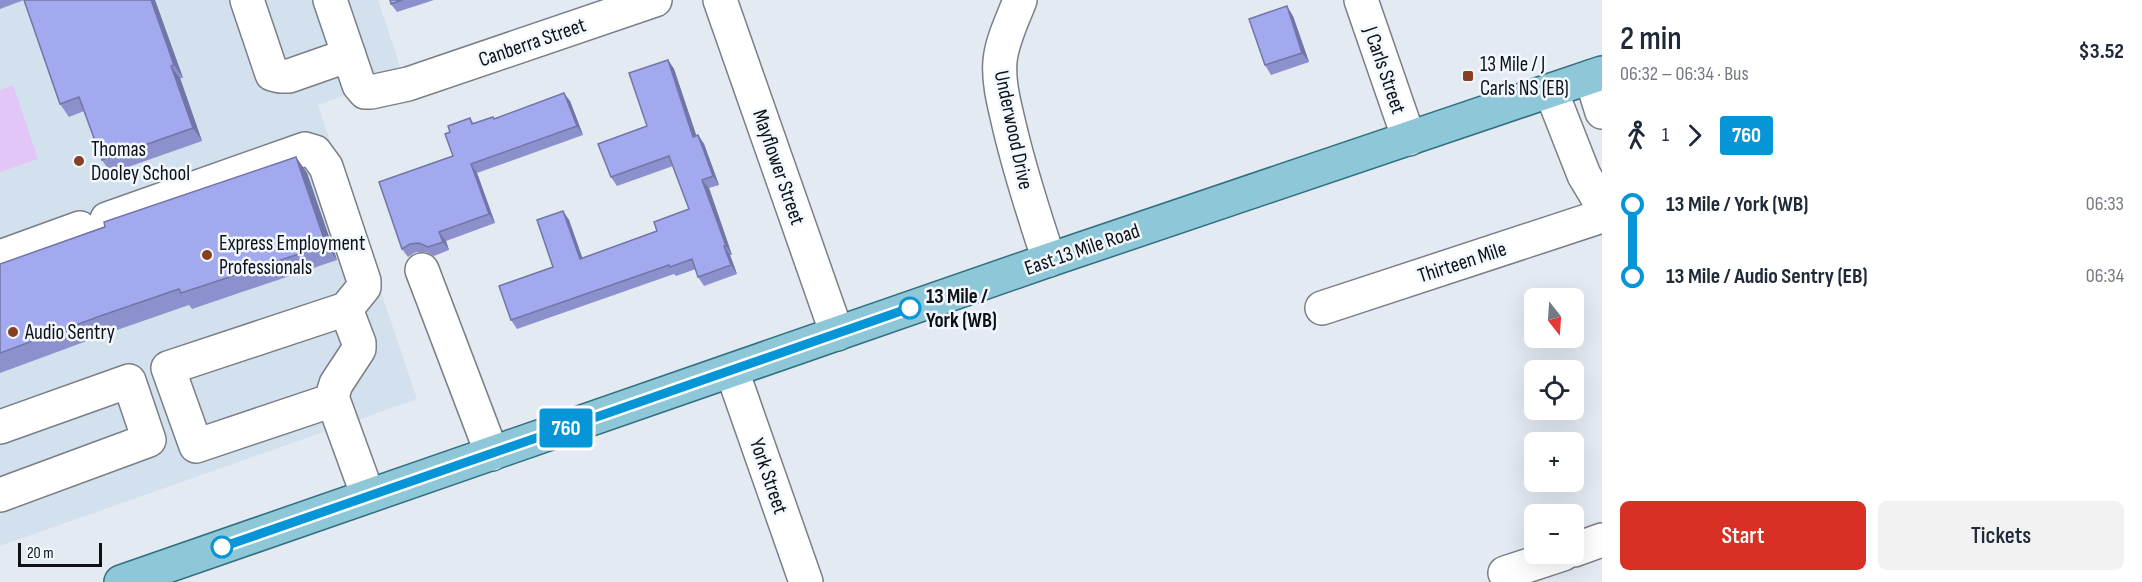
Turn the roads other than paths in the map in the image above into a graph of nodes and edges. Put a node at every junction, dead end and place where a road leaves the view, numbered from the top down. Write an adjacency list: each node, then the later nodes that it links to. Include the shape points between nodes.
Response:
1 (247, 0): 7 (street, via 272,74 289,76)
2 (330, 0): 7 (street)
3 (656, 0): 7 (street, Canberra Street, via 376,92 365,92 359,85)
4 (720, 0): 19 (street, Mayflower Street)
5 (1020, 0): 15 (street, Underwood Drive, via 1003,47 1001,79 1025,189)
6 (1361, 0): 11 (street, J Carls Street)
7 (349, 55)
8 (1596, 75): 9 (main road, East 13 Mile Road); 10 (street)
9 (1551, 91): 11 (main road, East 13 Mile Road); 12 (street, via 1584,175)
10 (1602, 112)
11 (1409, 140): 15 (main road, East 13 Mile Road)
12 (1602, 205)
13 (1602, 216): 17 (street, Thirteen Mile)
14 (0, 257): 18 (street, via 305,149 315,152 326,167 364,281 364,287)
15 (1050, 260): 19 (main road, East 13 Mile Road)
16 (422, 270): 23 (street)
17 (1322, 308)
18 (346, 309): 21 (street, via 359,349 336,384); 21 (street, via 168,368 196,446)
19 (837, 334): 20 (main road, East 13 Mile Road)
20 (732, 370): 23 (main road, East 13 Mile Road); 31 (street, York Street)
21 (333, 400): 25 (street)
22 (0, 427): 24 (street, via 129,381 149,440)
23 (492, 454): 25 (main road, East 13 Mile Road)
24 (0, 495)
25 (368, 496): 30 (main road, East 13 Mile Road)
26 (1602, 540): 27 (street)
27 (1584, 546)
28 (1532, 564): 29 (street)
29 (1505, 573)
30 (121, 582)
31 (806, 582)

